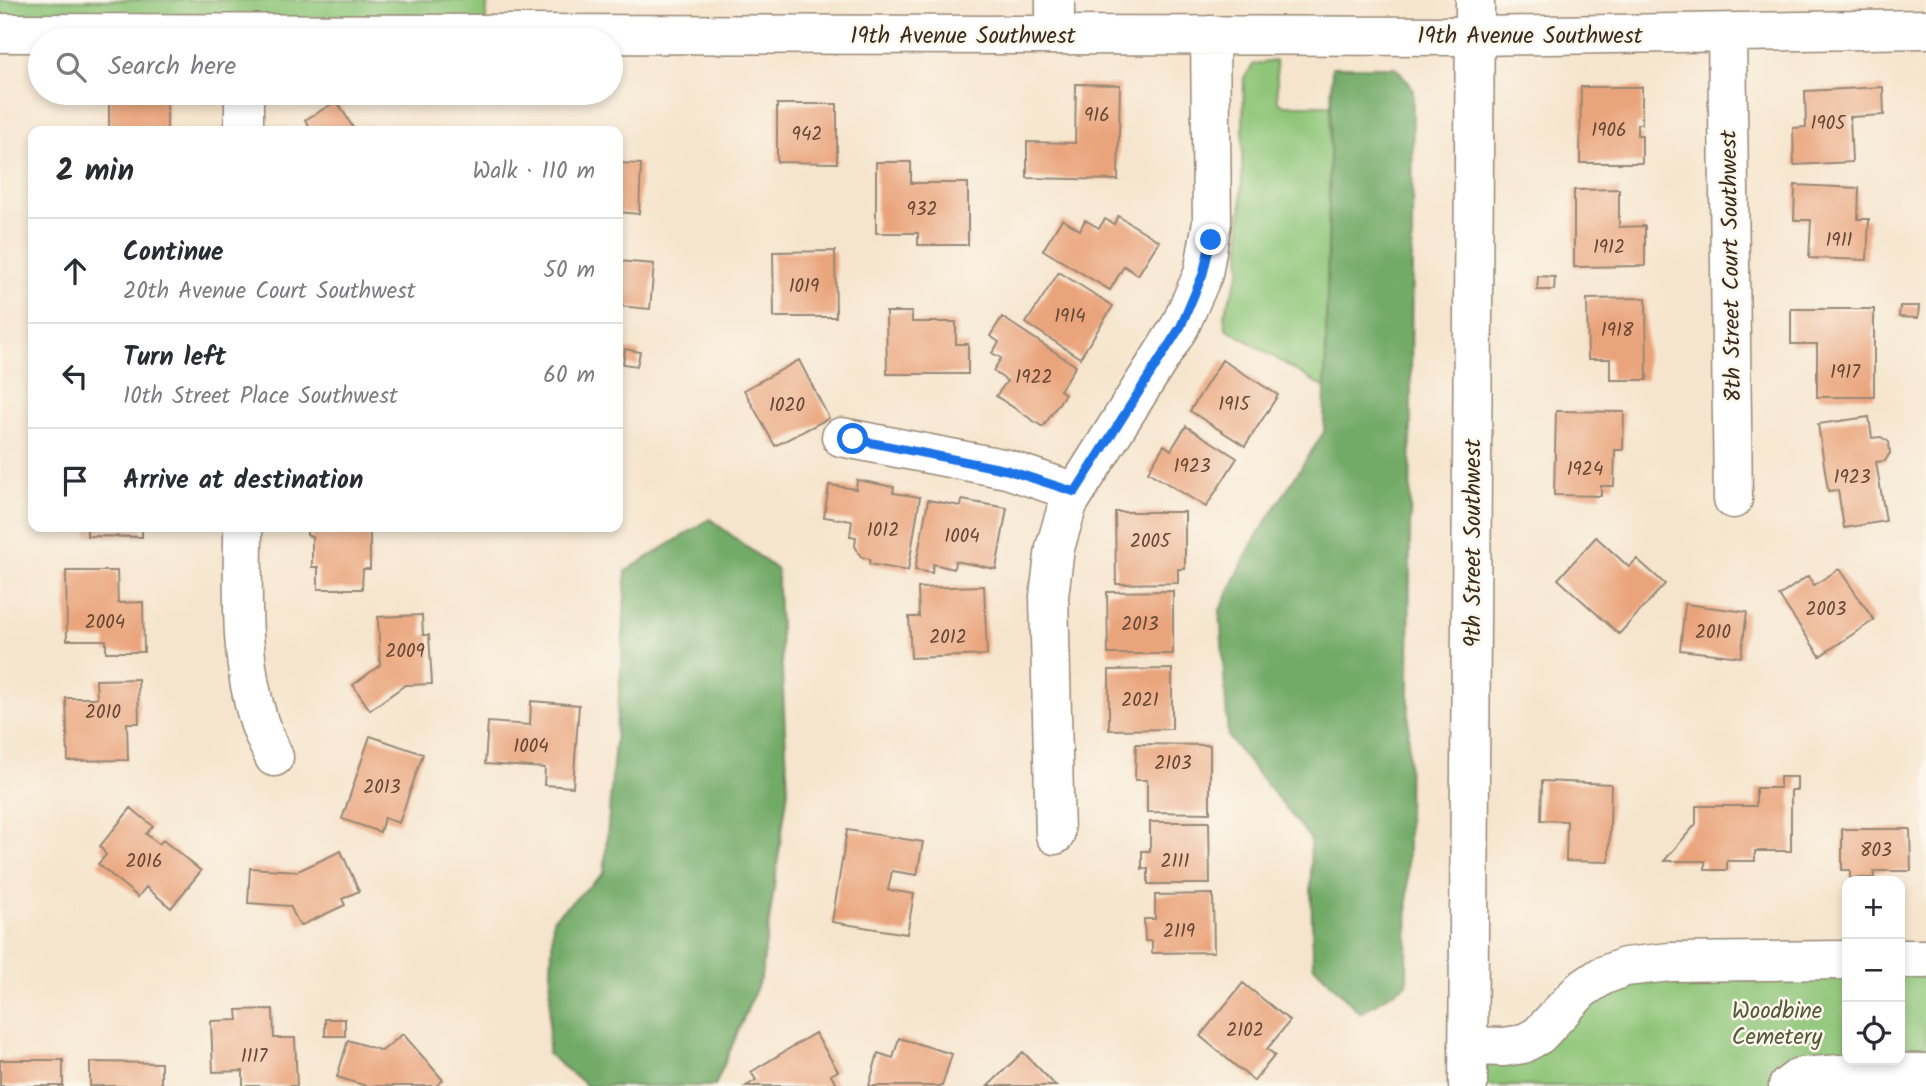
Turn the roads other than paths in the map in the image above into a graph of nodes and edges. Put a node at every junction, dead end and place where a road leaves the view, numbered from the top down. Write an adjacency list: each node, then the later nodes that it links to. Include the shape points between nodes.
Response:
1 (1055, 18): 3 (street, 19th Avenue Southwest); 8 (street, 19th Avenue Southwest)
2 (1475, 18): 7 (street, 19th Avenue Southwest); 8 (street, 19th Avenue Southwest); 20 (street, 9th Street Southwest)
3 (623, 28)
4 (1926, 29): 7 (street, 19th Avenue Southwest)
5 (0, 33): 6 (street, 19th Avenue Southwest)
6 (28, 33)
7 (1727, 33): 13 (street, 8th Street Court Southwest)
8 (1210, 35): 12 (street, via 1212,222 1203,274 1181,326)
9 (244, 105): 10 (street)
10 (244, 126)
11 (841, 437): 12 (street, via 1007,470)
12 (1075, 492): 16 (street, via 1060,526 1049,596)
13 (1733, 499)
14 (243, 532): 15 (street, via 246,660 260,724)
15 (274, 757)
16 (1055, 835)
17 (1905, 959): 18 (street)
18 (1926, 959)
19 (1842, 960): 20 (street, via 1670,961 1625,967 1602,975 1581,990 1539,1035 1523,1044)
20 (1468, 1046): 22 (street, 9th Street Southwest)
21 (1926, 1073): 23 (street, via 1800,1077)
22 (1468, 1086)
23 (1788, 1086)

